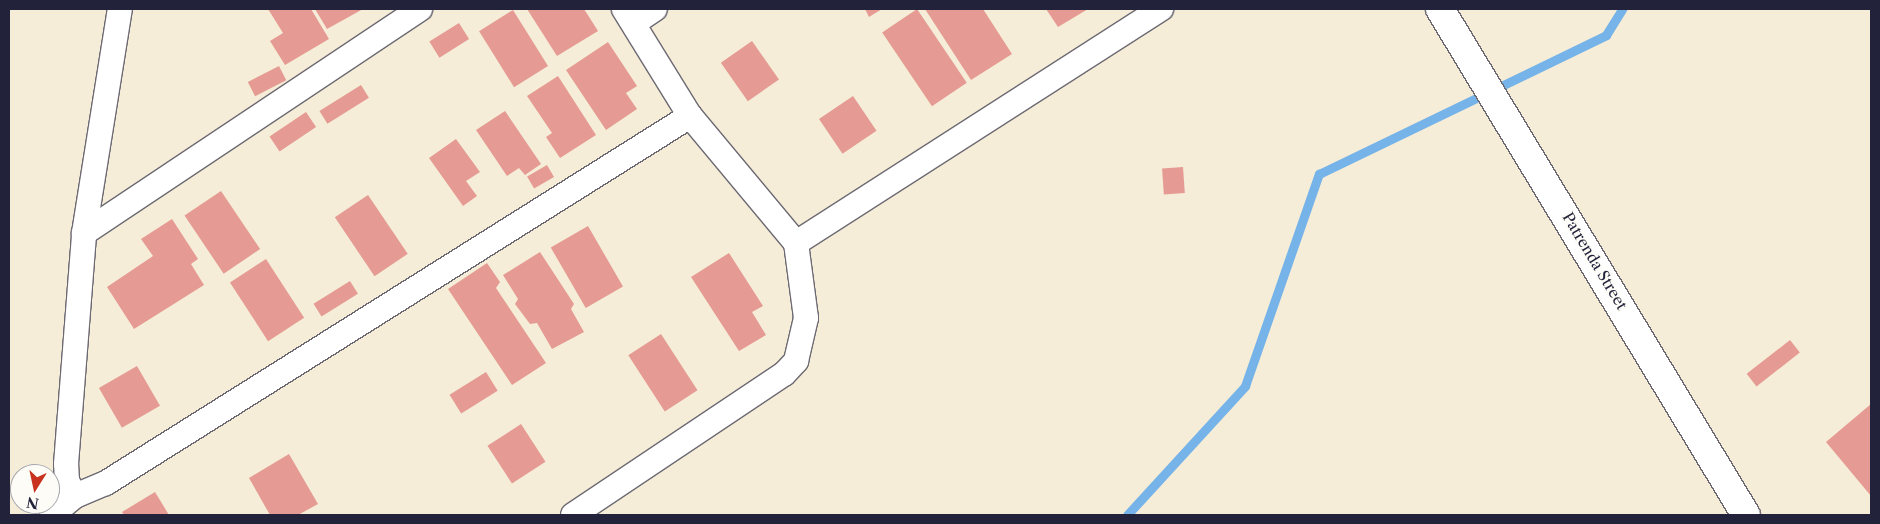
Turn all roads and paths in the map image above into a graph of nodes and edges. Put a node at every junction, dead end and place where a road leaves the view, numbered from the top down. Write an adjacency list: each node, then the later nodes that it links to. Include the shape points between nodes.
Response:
1 (120, 9): 8 (street)
2 (420, 9): 8 (street)
3 (655, 9): 6 (street)
4 (1161, 9): 9 (street)
5 (1440, 9): 13 (street, Patrenda Street)
6 (629, 16): 7 (street)
7 (690, 116): 9 (street); 10 (street, via 106,483)
8 (84, 233): 10 (street, via 66,464 67,481)
9 (796, 243): 12 (street, via 806,318 796,361 784,374)
10 (75, 496): 11 (street)
11 (52, 515)
12 (573, 515)
13 (1746, 515)

